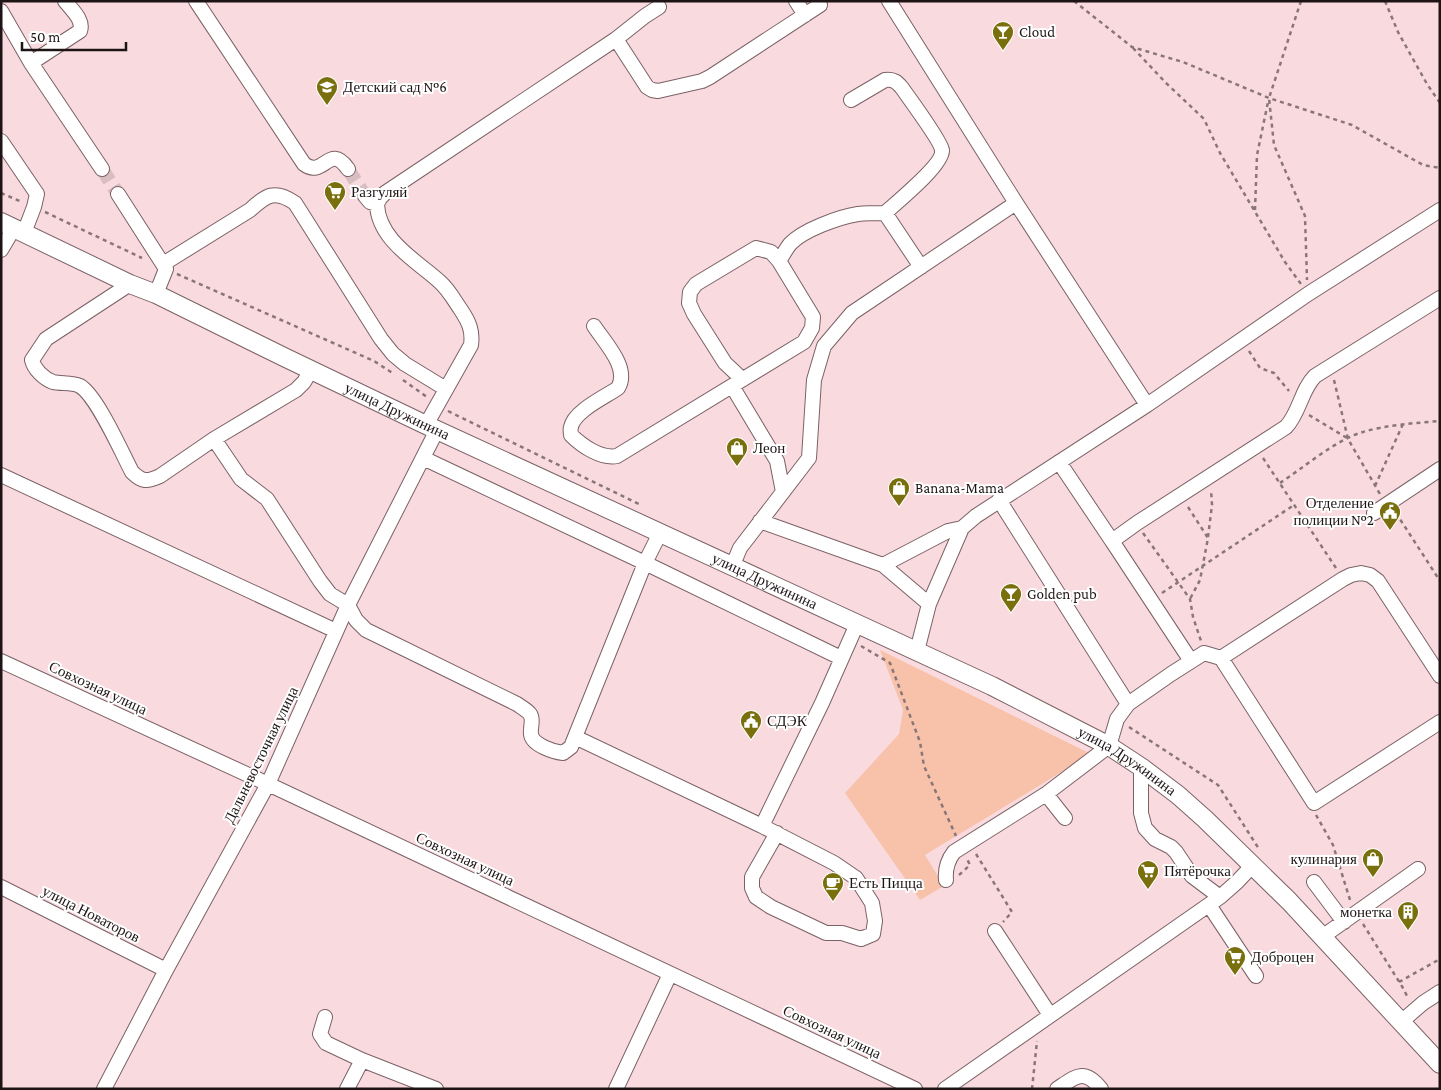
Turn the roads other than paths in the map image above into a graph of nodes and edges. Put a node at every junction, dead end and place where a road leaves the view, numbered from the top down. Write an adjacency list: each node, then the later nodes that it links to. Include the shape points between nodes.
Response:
1 (66, 1): 10 (street, via 81,22 80,31)
2 (196, 1): 14 (street, via 304,164 315,168 336,159)
3 (796, 1): 8 (street)
4 (889, 1): 17 (street)
5 (820, 5): 8 (street)
6 (659, 7): 9 (street)
7 (1, 12): 10 (street)
8 (805, 14): 9 (street, via 710,77 658,91 646,87)
9 (616, 39): 18 (street, via 385,192)
10 (31, 63): 13 (street)
11 (852, 100): 20 (street, via 885,80 896,81 942,150 934,168)
12 (1, 141): 21 (street, via 37,194 34,207)
13 (102, 169)
14 (348, 169)
15 (118, 194): 24 (street)
16 (365, 196): 18 (street)
17 (1016, 203): 25 (street); 33 (street)
18 (377, 204): 32 (street, Дальневосточная улица, via 385,230 407,256 448,291 470,326 471,345)
19 (1440, 210): 33 (street, via 1308,294)
20 (885, 213): 23 (street, via 858,214 816,228 790,244); 25 (street)
21 (13, 228): 22 (street); 26 (main road, улица Дружинина)
22 (1, 250)
23 (779, 261): 31 (street, via 813,317 812,328 804,342); 31 (street, via 771,252 756,248 696,284 690,292 694,314)
24 (164, 267): 27 (street); 32 (street, via 250,210 262,198 278,194 287,197 295,203 393,354)
25 (921, 267): 40 (street, via 852,313 824,346 814,380 809,458)
26 (130, 284): 27 (main road, улица Дружинина); 35 (street, via 46,339 32,360 34,366 52,382 79,385 88,393 138,478 152,480 160,476)
27 (156, 294): 30 (main road, улица Дружинина)
28 (1440, 298): 46 (street, via 1310,380 1292,421 1286,427)
29 (594, 326): 31 (street, via 619,363 621,383 575,418 571,435 603,455 617,456)
30 (311, 370): 34 (main road, улица Дружинина); 35 (street, via 296,390)
31 (737, 382): 40 (street, via 777,461)
32 (446, 389): 34 (street, Дальневосточная улица)
33 (1147, 405): 37 (street)
34 (432, 428): 36 (street, Дальневосточная улица); 45 (main road, улица Дружинина)
35 (214, 439): 51 (street, via 241,479 267,499 330,594)
36 (423, 458): 47 (street); 51 (street, Дальневосточная улица)
37 (1059, 462): 41 (street); 46 (street)
38 (1440, 469): 42 (street)
39 (1, 475): 52 (street)
40 (783, 492): 43 (street)
41 (999, 500): 44 (street); 60 (street)
42 (1374, 513)
43 (760, 521): 48 (street); 49 (street, via 740,548)
44 (962, 528): 48 (street, via 948,531); 50 (street)
45 (660, 533): 47 (street); 49 (main road, улица Дружинина)
46 (1112, 541): 57 (street)
47 (645, 563): 55 (street); 62 (street)
48 (883, 565): 50 (street)
49 (732, 567): 53 (main road, улица Дружинина)
50 (929, 604): 54 (street)
51 (348, 606): 52 (street, Дальневосточная улица); 62 (street, via 366,630 527,711 532,720 531,738 535,742 564,753 571,748)
52 (336, 631): 65 (street, Дальневосточная улица)
53 (853, 631): 54 (main road, улица Дружинина); 55 (street)
54 (918, 651): 63 (main road, улица Дружинина)
55 (841, 658): 68 (street)
56 (1221, 658): 57 (street, via 1204,653); 59 (street, via 1343,579 1360,573 1378,581); 61 (street, via 1314,803)
57 (1191, 660): 60 (street)
58 (1, 661): 65 (street, Совхозная улица)
59 (1440, 676)
60 (1128, 704): 63 (street, via 1117,719)
61 (1440, 722)
62 (575, 737): 68 (street)
63 (1109, 746): 64 (main road, улица Дружинина); 66 (street)
64 (1141, 768): 70 (main road, улица Дружинина, via 1178,795); 75 (street, via 1141,813 1145,828 1155,839 1176,852)
65 (268, 784): 79 (street, Дальневосточная улица); 80 (street, Совхозная улица)
66 (1046, 794): 67 (street); 72 (street, via 965,844 950,857 945,868)
67 (1065, 818)
68 (762, 826): 69 (street)
69 (777, 833): 69 (street, via 856,878 872,903 874,934 860,939 842,933 826,933 756,897 752,877)
70 (1252, 866): 75 (street); 78 (main road, улица Дружинина)
71 (1418, 869): 76 (street)
72 (950, 880)
73 (1314, 882): 76 (street)
74 (1, 887): 79 (street, улица Новаторов)
75 (1215, 901): 81 (street); 84 (street)
76 (1344, 922): 78 (street)
77 (995, 931): 84 (street)
78 (1322, 937): 85 (main road, улица Дружинина)
79 (166, 970): 88 (street, Дальневосточная улица)
80 (670, 974): 91 (street); 92 (street, Совхозная улица)
81 (1256, 976)
82 (1440, 992): 85 (street)
83 (325, 1017): 86 (street, via 320,1034 326,1043)
84 (1045, 1019): 93 (street)
85 (1401, 1022): 87 (main road, улица Дружинина)
86 (362, 1060): 89 (street); 90 (street)
87 (1440, 1064)
88 (104, 1089)
89 (347, 1089)
90 (436, 1089)
91 (616, 1089)
92 (915, 1089)
93 (945, 1089)
94 (1057, 1089): 95 (street, via 1081,1075 1088,1076)
95 (1101, 1089)

